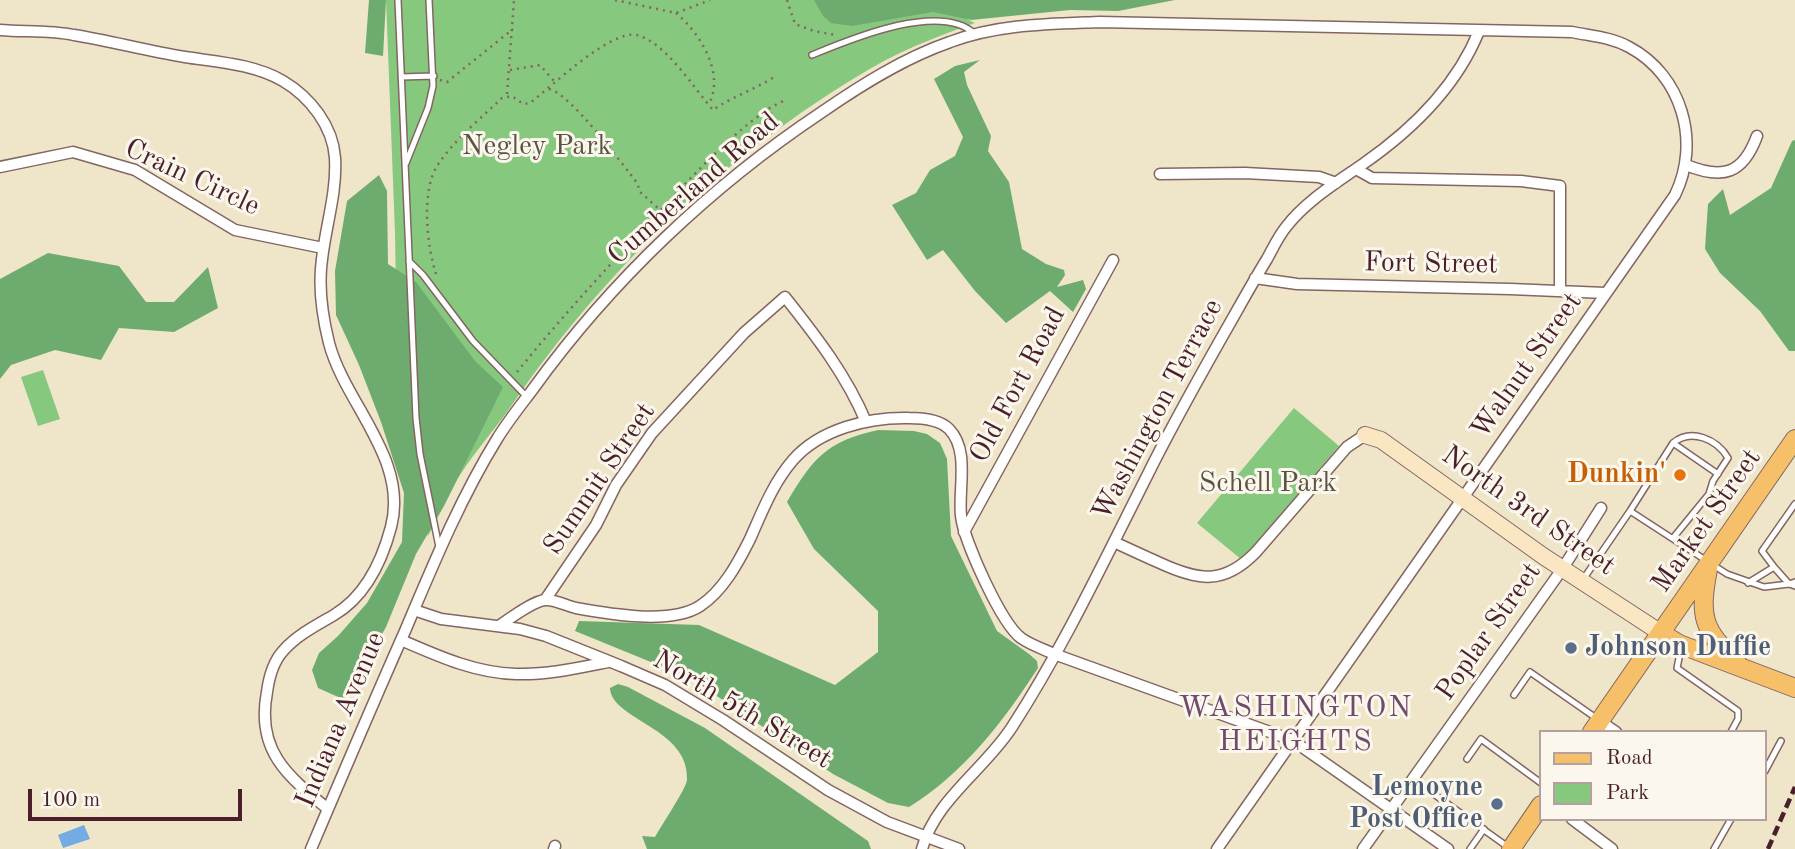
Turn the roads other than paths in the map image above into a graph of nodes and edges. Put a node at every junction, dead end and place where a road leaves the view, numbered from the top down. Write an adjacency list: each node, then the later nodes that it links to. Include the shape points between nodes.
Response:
1 (398, 0): 8 (lane)
2 (429, 0): 9 (lane)
3 (0, 30): 17 (street, via 73,34 234,65 282,80 324,121 334,151 335,182)
4 (1479, 31): 5 (street, Cumberland Road, via 1100,22); 6 (street, Cumberland Road, via 1572,32); 13 (street, Washington Terrace, via 1436,101 1388,147)
5 (976, 34): 7 (lane, via 961,24 928,20 872,33); 23 (street, Cumberland Road, via 948,42 869,81 797,128 733,178 630,272)
6 (1620, 43): 11 (street, Walnut Street, via 1646,58 1670,85 1686,128)
7 (812, 55)
8 (401, 77): 9 (lane); 14 (lane)
9 (434, 77): 14 (lane, via 428,108)
10 (1757, 136): 11 (street, via 1746,159 1732,171 1712,173)
11 (1686, 165): 22 (street, Walnut Street, via 1675,195)
12 (0, 167): 17 (street, Crain Circle, via 73,152 135,170 235,230)
13 (1356, 169): 16 (street, Washington Terrace); 21 (street, via 1372,178 1560,186)
14 (404, 170): 19 (lane)
15 (1160, 174): 16 (street, via 1245,173 1319,177)
16 (1336, 183): 20 (street, Washington Terrace, via 1284,229)
17 (323, 248): 63 (street, via 321,308 331,351 385,458 394,506 382,557 365,586 337,613 283,651 269,680 264,717 270,747 284,770)
18 (1113, 260): 33 (street, Old Fort Road)
19 (409, 261): 23 (lane, via 472,341); 36 (lane, via 416,418)
20 (1255, 278): 21 (street, Fort Street, via 1297,284); 35 (street, Washington Terrace)
21 (1560, 290): 22 (street, Fort Street)
22 (1605, 293): 29 (street, Walnut Street)
23 (527, 397): 36 (street, Cumberland Road, via 498,437)
24 (866, 422): 33 (street, via 924,418 947,427 961,460); 43 (street, via 832,433 793,460 731,573 692,611 656,616 611,614); 43 (street, Summit Street, via 855,395 785,297 744,333 652,433)
25 (1365, 436): 29 (street, North 3rd Street, via 1381,440); 35 (street, via 1346,447 1244,565 1229,573 1215,577 1184,574)
26 (1795, 439): 37 (main road, Market Street)
27 (1672, 443): 28 (lane); 28 (lane, via 1702,436 1726,453 1728,458); 32 (lane)
28 (1718, 474): 34 (lane, via 1709,494)
29 (1462, 498): 39 (street, North 3rd Street); 56 (street, Walnut Street)
30 (1795, 504): 38 (lane, via 1762,551)
31 (1601, 508): 39 (street, Poplar Street)
32 (1630, 511): 34 (lane); 40 (lane)
33 (964, 532): 49 (street, via 1014,632)
34 (1674, 538): 37 (lane)
35 (1114, 542): 49 (street, Washington Terrace)
36 (440, 550): 44 (street, Cumberland Road)
37 (1709, 563): 41 (lane); 46 (main road, Market Street); 51 (main road, via 1703,604 1706,623 1719,645)
38 (1774, 567): 41 (lane); 42 (lane)
39 (1563, 568): 40 (street, North 3rd Street); 64 (street, Poplar Street)
40 (1582, 581): 46 (street, North 3rd Street)
41 (1748, 583): 42 (lane, via 1764,587)
42 (1793, 584)
43 (545, 600): 45 (street)
44 (414, 610): 45 (street, North 5th Street, via 441,619); 47 (street, Indiana Avenue)
45 (499, 626): 50 (street, North 5th Street, via 546,636)
46 (1661, 633): 48 (main road); 54 (main road, Market Street)
47 (401, 640): 50 (street, via 462,665 514,674); 63 (street, Indiana Avenue)
48 (1682, 645): 51 (main road); 55 (lane, via 1677,668 1738,711)
49 (1054, 654): 56 (street); 68 (street, Washington Terrace, via 1005,739 940,811)
50 (611, 662): 68 (street, North 5th Street, via 665,685 828,790)
51 (1744, 668): 52 (main road)
52 (1795, 688)
53 (1514, 695): 54 (lane, via 1531,672)
54 (1596, 726)
55 (1732, 730)
56 (1292, 740): 64 (street); 71 (street, Walnut Street)
57 (1781, 741): 59 (lane)
58 (1467, 759): 60 (lane, via 1481,739)
59 (1767, 767)
60 (1540, 782)
61 (1431, 792): 67 (lane)
62 (1540, 806): 75 (main road)
63 (328, 809): 69 (street, Indiana Avenue)
64 (1391, 809): 72 (street, Poplar Street); 73 (street)
65 (1575, 821): 76 (street)
66 (1730, 821): 77 (lane)
67 (1484, 830): 74 (lane); 75 (lane)
68 (924, 843): 70 (street, North 5th Street)
69 (311, 849)
70 (959, 849)
71 (1217, 849)
72 (1363, 849)
73 (1448, 849)
74 (1469, 849)
75 (1511, 849)
76 (1612, 849)
77 (1714, 849)

